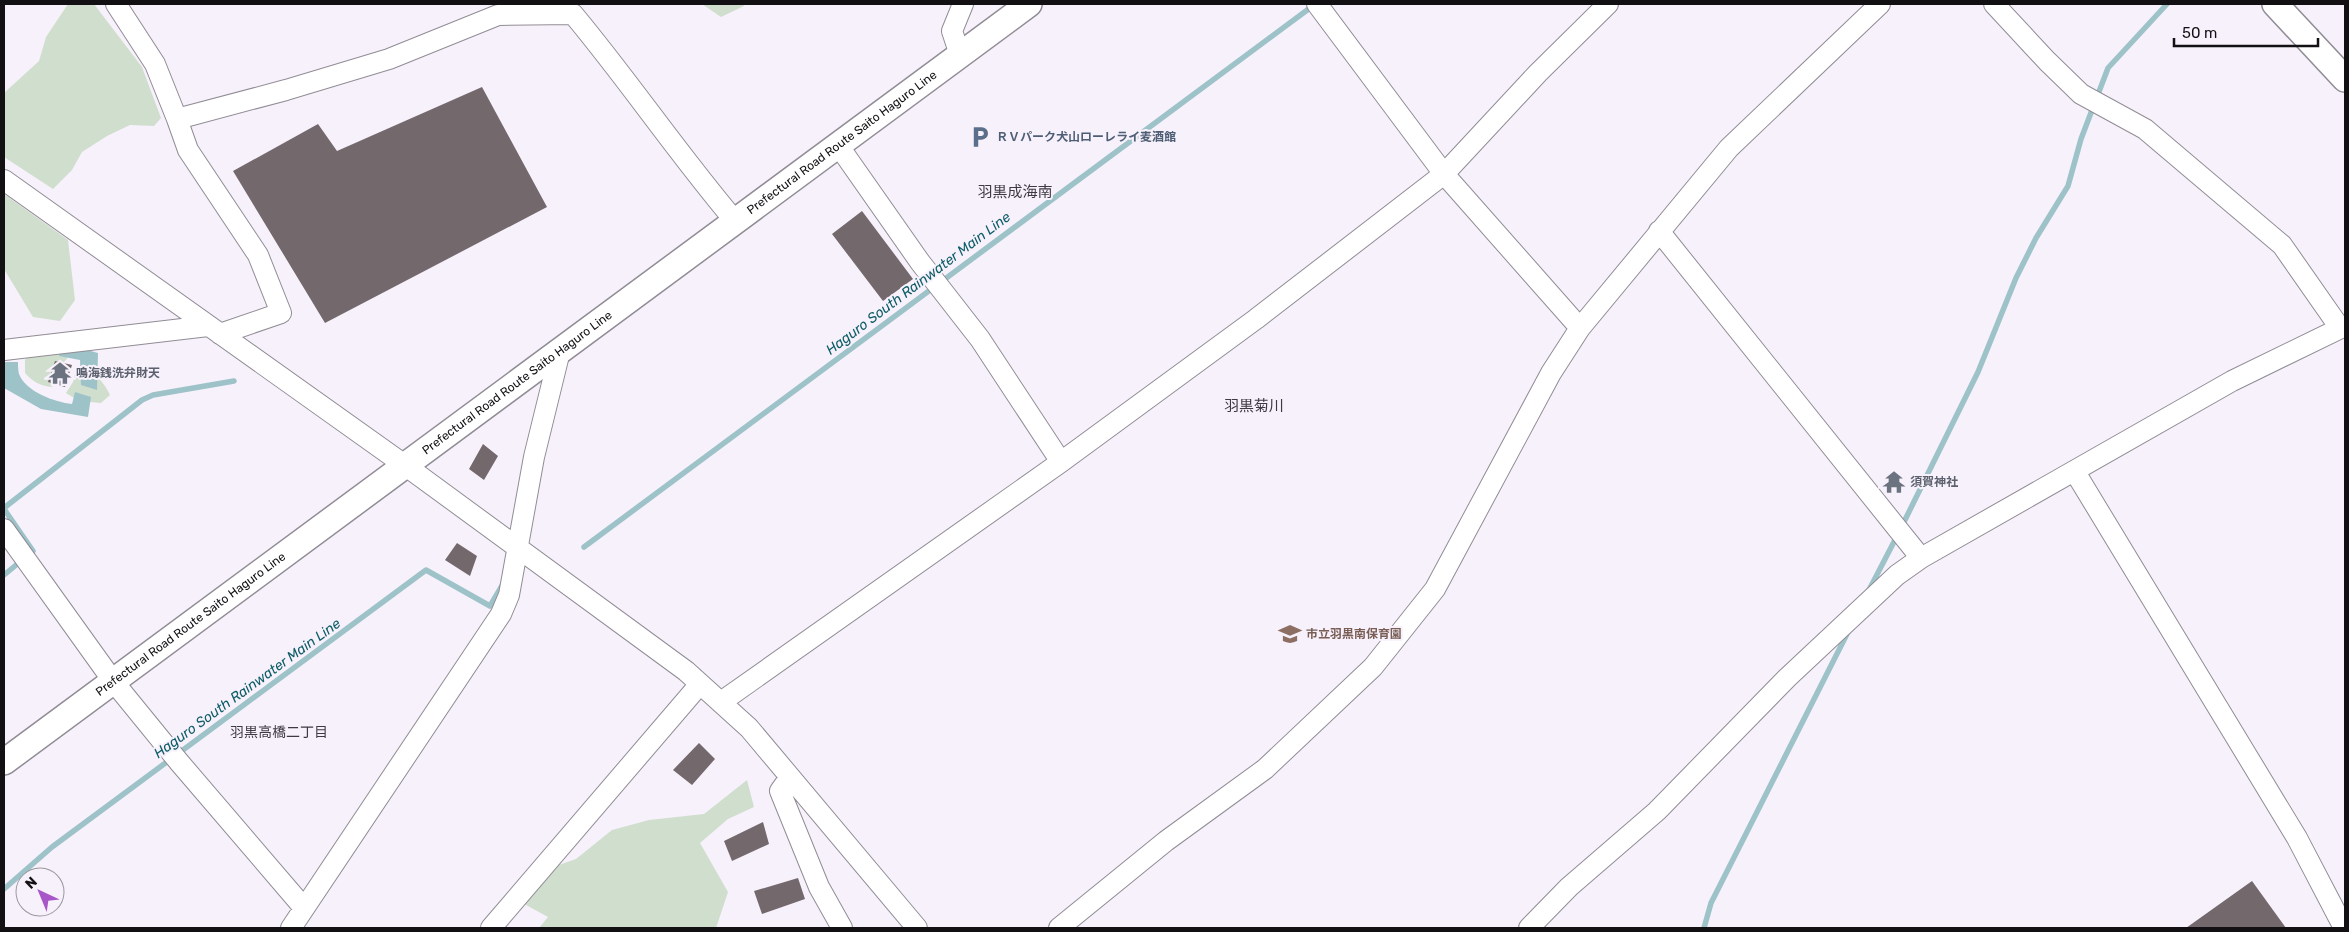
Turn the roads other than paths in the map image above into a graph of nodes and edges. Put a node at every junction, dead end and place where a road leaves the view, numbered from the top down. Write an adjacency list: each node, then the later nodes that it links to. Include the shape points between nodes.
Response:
1 (116, 4): 11 (street, via 155,64)
2 (964, 4): 9 (street, via 952,31)
3 (1028, 4): 9 (main road, Prefectural Road Route Saito Haguro Line)
4 (1608, 4): 13 (street, via 1538,72)
5 (1880, 4): 16 (street, via 1729,148)
6 (1994, 4): 17 (street, via 2046,61 2096,103 2145,129 2282,245)
7 (2274, 4): 10 (main road)
8 (1318, 5): 13 (street)
9 (960, 55): 12 (main road, Prefectural Road Route Saito Haguro Line)
10 (2345, 79)
11 (177, 119): 15 (street, via 389,59 498,15 573,14 693,172); 19 (street, via 188,150 258,256 281,313)
12 (838, 145): 15 (main road, Prefectural Road Route Saito Haguro Line); 22 (street, via 937,285 980,339)
13 (1444, 174): 18 (street); 22 (street, via 1256,319)
14 (4, 180): 19 (street)
15 (735, 221): 21 (main road, Prefectural Road Route Saito Haguro Line)
16 (1659, 230): 18 (street); 27 (street)
17 (2343, 327): 24 (street, via 2232,381)
18 (1580, 328): 38 (street, via 1551,373 1435,589 1374,667 1265,769 1166,841)
19 (214, 330): 20 (street); 23 (street)
20 (4, 350)
21 (560, 351): 23 (main road, Prefectural Road Route Saito Haguro Line); 26 (street, via 534,457)
22 (1061, 462): 30 (street)
23 (406, 466): 26 (street); 28 (main road, Prefectural Road Route Saito Haguro Line)
24 (2075, 472): 27 (street); 40 (street, via 2296,838)
25 (4, 528): 28 (street)
26 (519, 549): 29 (street); 33 (street, via 501,614)
27 (1921, 558): 39 (street, via 1897,575 1787,678 1657,811 1569,887)
28 (113, 681): 31 (main road, Prefectural Road Route Saito Haguro Line); 33 (street)
29 (700, 684): 30 (street); 35 (street)
30 (722, 702): 32 (street, via 749,728)
31 (4, 762)
32 (790, 777): 36 (street, via 780,791 819,887); 37 (street)
33 (304, 908): 34 (street)
34 (291, 928)
35 (490, 928)
36 (842, 928)
37 (918, 928)
38 (1059, 928)
39 (1529, 928)
40 (2344, 928)

